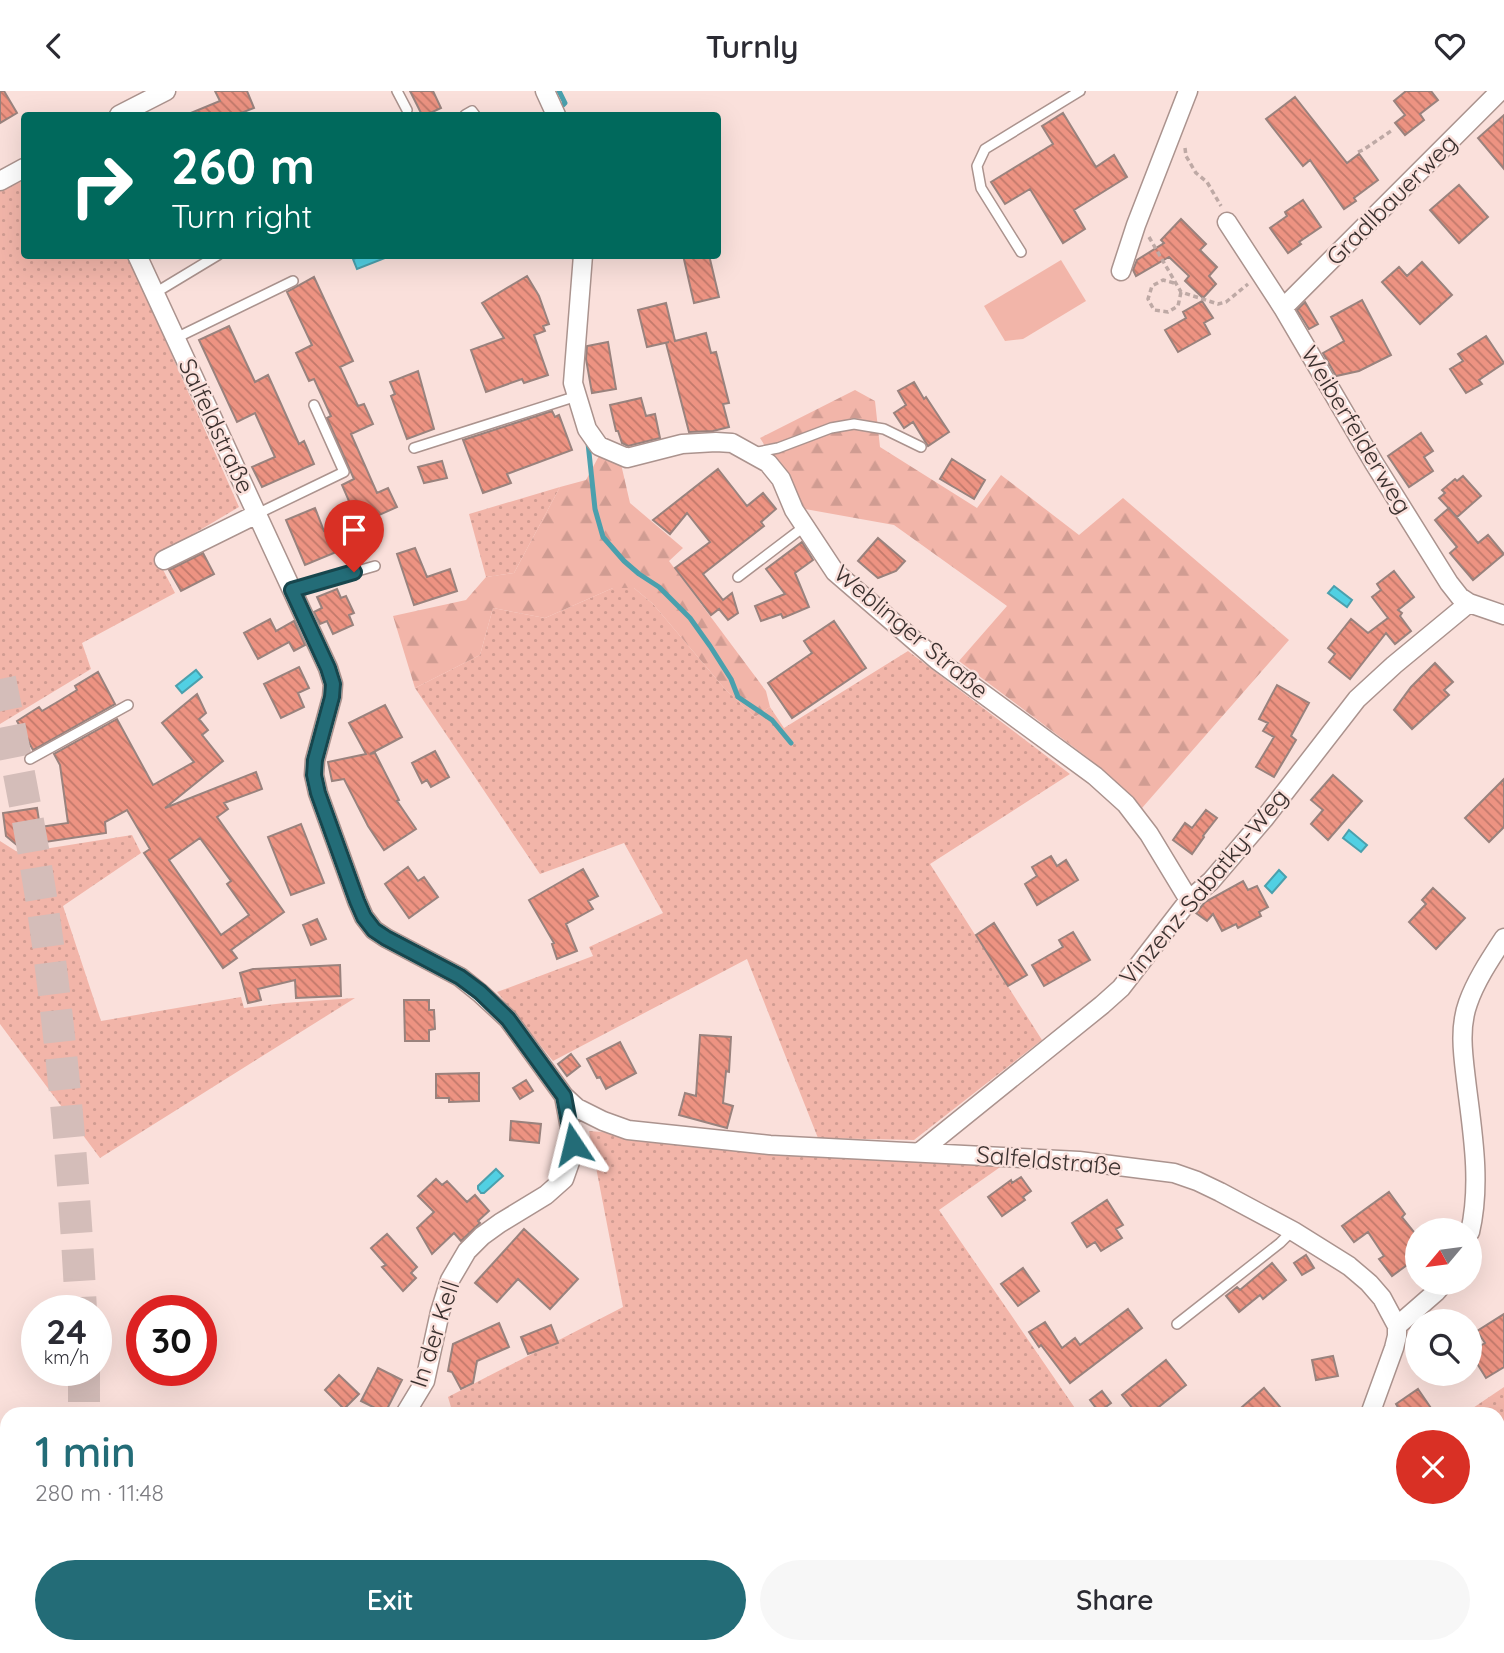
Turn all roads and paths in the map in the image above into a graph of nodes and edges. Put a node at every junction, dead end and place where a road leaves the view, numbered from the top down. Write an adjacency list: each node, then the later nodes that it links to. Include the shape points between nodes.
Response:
1 (166, 91): 8 (street)
2 (397, 91): 7 (lane)
3 (545, 91): 9 (street)
4 (1080, 91): 17 (lane, via 985,149 977,166 981,188)
5 (1188, 91): 10 (street)
6 (1500, 91): 27 (street, Gradlbauerweg)
7 (407, 110)
8 (125, 112)
9 (554, 112)
10 (1176, 124): 15 (path, via 1186,156 1207,182); 16 (street)
11 (1391, 131): 12 (path)
12 (1358, 152)
13 (21, 170): 14 (street)
14 (0, 181)
15 (1227, 222): 22 (street, Weiberfelderweg)
16 (1136, 225): 21 (street); 24 (path, via 1144,229)
17 (1021, 252)
18 (140, 259): 26 (street, Salfeldstraße)
19 (211, 259): 26 (lane)
20 (583, 259): 29 (street, Weblinger Straße, via 573,383)
21 (1121, 271)
22 (1261, 274): 25 (path, via 1218,304); 27 (street, Weiberfelderweg)
23 (293, 281): 28 (lane, Salfeldstraße)
24 (1175, 283): 25 (path); 25 (path, via 1163,280 1152,286 1148,299 1154,310 1178,306)
25 (1181, 292)
26 (155, 293): 28 (street, Salfeldstraße)
27 (1283, 308): 40 (street, Weiberfelderweg, via 1420,537 1460,597)
28 (176, 338): 34 (street, Salfeldstraße)
29 (577, 396): 32 (lane); 33 (street, Weblinger Straße, via 587,429 599,446 626,458 716,442 732,443)
30 (314, 405): 34 (lane, Salfeldstraße, via 344,472)
31 (921, 447): 33 (lane, via 884,429 854,424)
32 (414, 448)
33 (752, 454): 35 (street, Weblinger Straße, via 768,463 781,479)
34 (257, 514): 36 (street); 39 (street, Salfeldstraße)
35 (805, 526): 38 (lane); 44 (street, Weblinger Straße, via 835,572 937,660 1096,776 1126,804)
36 (164, 560)
37 (375, 566): 39 (lane)
38 (738, 577)
39 (292, 590): 46 (street, Salfeldstraße, via 333,684 314,775 364,917 386,938 480,992 508,1019)
40 (1469, 603): 41 (street); 44 (street, Vinzenz-Sabatky-Weg, via 1357,699 1264,819)
41 (1504, 615)
42 (128, 705): 43 (lane)
43 (30, 759)
44 (1189, 900): 47 (street, Vinzenz-Sabatky-Weg, via 1121,988)
45 (1504, 938): 49 (street, via 1467,1004 1464,1024 1462,1047 1476,1184)
46 (564, 1096): 47 (street, Salfeldstraße, via 577,1108 628,1130 770,1145); 48 (street, Salfeldstraße, via 573,1144)
47 (921, 1151): 50 (street, Salfeldstraße, via 1079,1161 1174,1173)
48 (564, 1179): 54 (street, In der Kell, via 467,1251 450,1280 425,1381)
49 (1473, 1218)
50 (1293, 1231): 52 (lane); 53 (street, Salfeldstraße, via 1369,1283)
51 (1433, 1295): 53 (street)
52 (1177, 1324)
53 (1397, 1326): 55 (street)
54 (409, 1407)
55 (1373, 1407)

